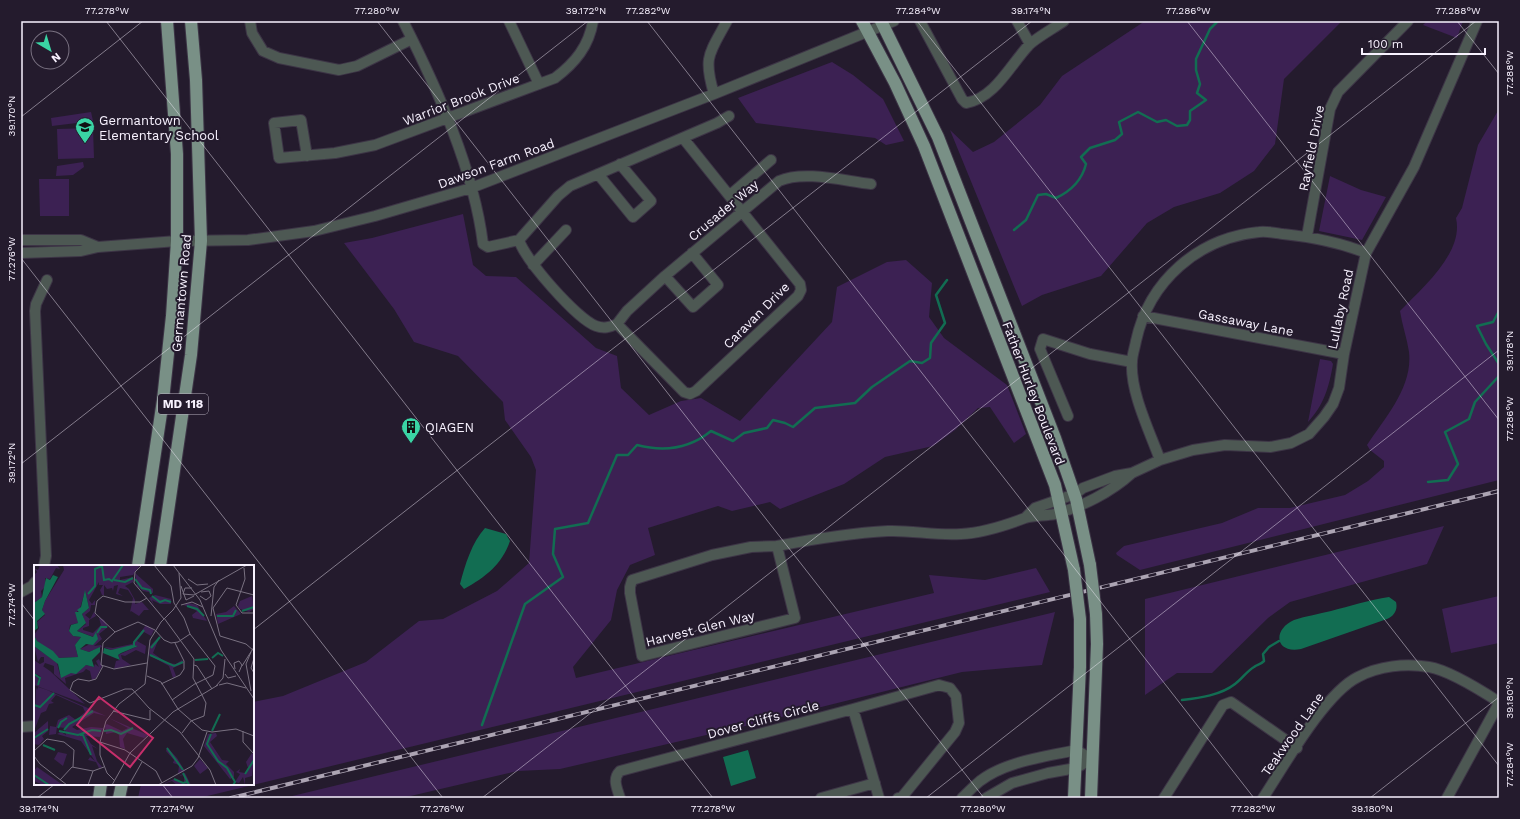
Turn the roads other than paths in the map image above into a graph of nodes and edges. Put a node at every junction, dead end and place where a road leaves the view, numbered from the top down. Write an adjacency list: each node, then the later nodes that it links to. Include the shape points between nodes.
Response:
1 (167, 21): 36 (main road, Germantown Road / MD 118, via 177,154)
2 (191, 21): 34 (main road, Germantown Road / MD 118, via 196,80)
3 (250, 21): 16 (street, via 252,33 263,51 279,58 339,70 357,66)
4 (403, 21): 16 (street)
5 (509, 21): 18 (street)
6 (593, 21): 18 (street, Warrior Brook Drive, via 581,52 570,66 555,78)
7 (727, 21): 19 (street, via 708,61 707,68)
8 (862, 21): 15 (main road, Father Hurley Boulevard)
9 (920, 21): 17 (street, via 962,100 966,103 991,90)
10 (1017, 21): 17 (street)
11 (1064, 21): 17 (street)
12 (1408, 21): 32 (street, Rayfield Drive, via 1338,92 1330,109)
13 (1477, 21): 40 (street, Lullaby Road, via 1414,166)
14 (886, 23): 15 (street, Dawson Farm Road); 50 (main road, Father Hurley Boulevard, via 938,138 1055,438)
15 (869, 32): 19 (street, Dawson Farm Road); 51 (main road, Father Hurley Boulevard, via 924,146)
16 (412, 39): 21 (street)
17 (1030, 44)
18 (539, 84): 21 (street, Warrior Brook Drive)
19 (714, 94): 28 (street, Dawson Farm Road)
20 (729, 116): 22 (street)
21 (448, 119): 23 (street, Warrior Brook Drive, via 375,145); 28 (street)
22 (683, 138): 25 (street); 29 (street, Caravan Drive)
23 (307, 156): 23 (street, Warrior Brook Drive, via 279,158 274,124 301,120)
24 (771, 160): 29 (street)
25 (620, 164): 26 (street); 26 (street, via 651,201 633,217)
26 (598, 174): 35 (street, via 563,191)
27 (871, 184): 30 (street, Crusader Way, via 796,176 779,181)
28 (471, 188): 34 (street, Dawson Farm Road, via 314,231 248,240); 35 (street, via 483,244 488,247)
29 (730, 195): 30 (street, Caravan Drive)
30 (741, 212): 39 (street, Crusader Way); 45 (street, Caravan Drive, via 800,284 801,290 798,296 696,391 690,394 684,392)
31 (566, 230): 41 (street)
32 (1307, 236): 40 (street, via 1347,245); 44 (street, via 1260,232 1236,236 1196,252 1156,291)
33 (21, 240): 37 (street, Dawson Farm Road, via 81,240)
34 (201, 240): 36 (street, Dawson Farm Road); 55 (main road, Germantown Road / MD 118, via 191,355)
35 (519, 240): 41 (street, via 521,248)
36 (177, 241): 37 (street, Dawson Farm Road); 54 (main road, Germantown Road / MD 118, via 163,400)
37 (98, 247): 38 (street, Dawson Farm Road, via 81,251)
38 (21, 253)
39 (692, 253): 42 (street, Crusader Way); 42 (street, via 718,285 698,303 693,307)
40 (1366, 253): 46 (street, Lullaby Road)
41 (533, 265): 45 (street, via 546,281 595,325 608,328)
42 (665, 276): 45 (street, Crusader Way, via 627,311)
43 (47, 280): 53 (street, via 35,311 46,556)
44 (1143, 316): 46 (street, Gassaway Lane); 47 (street)
45 (617, 324)
46 (1344, 354): 49 (street, Lullaby Road, via 1339,388 1333,404 1309,434 1291,443 1270,447 1225,445 1193,450)
47 (1132, 362): 48 (street, via 1090,354 1043,339 1040,348); 49 (street, via 1135,390)
48 (1068, 416)
49 (1160, 460): 50 (street, Lullaby Road, via 1132,473 1119,485)
50 (1076, 500): 51 (street, Harvest Glen Way); 64 (main road, Father Hurley Boulevard, bridge, via 1090,565 1096,614)
51 (1061, 506): 52 (street, Harvest Glen Way, via 1035,508 1026,517 987,531 962,534 890,531 832,536); 63 (main road, Father Hurley Boulevard, bridge, via 1074,570 1080,619)
52 (777, 546): 52 (street, Harvest Glen Way, via 712,555 632,580 630,593 642,656 795,618)
53 (44, 565)
54 (138, 565)
55 (160, 565)
56 (34, 583): 57 (street)
57 (21, 592)
58 (1499, 702): 62 (street, Teakwood Lane, via 1443,671 1429,667 1399,665 1385,668 1356,677 1345,686 1324,708); 79 (street)
59 (853, 709): 66 (street); 69 (street, Dover Cliffs Circle, via 620,770 615,781); 72 (street, via 940,685 950,688 956,696 959,723 955,732 902,797)
60 (34, 726): 61 (street)
61 (21, 727)
62 (1297, 748): 77 (street, via 1231,702 1223,705); 78 (street, Teakwood Lane)
63 (1076, 750): 64 (street); 65 (main road, Father Hurley Boulevard); 73 (street, via 996,771 980,781)
64 (1092, 759): 65 (street); 76 (main road, Father Hurley Boulevard)
65 (1076, 768): 74 (street, via 1016,781); 75 (main road, Father Hurley Boulevard)
66 (875, 783): 70 (street); 71 (street)
67 (102, 785): 68 (main road)
68 (99, 798)
69 (620, 798)
70 (821, 798)
71 (879, 798)
72 (898, 798)
73 (962, 798)
74 (986, 798)
75 (1074, 798)
76 (1091, 798)
77 (1164, 798)
78 (1263, 798)
79 (1447, 798)

